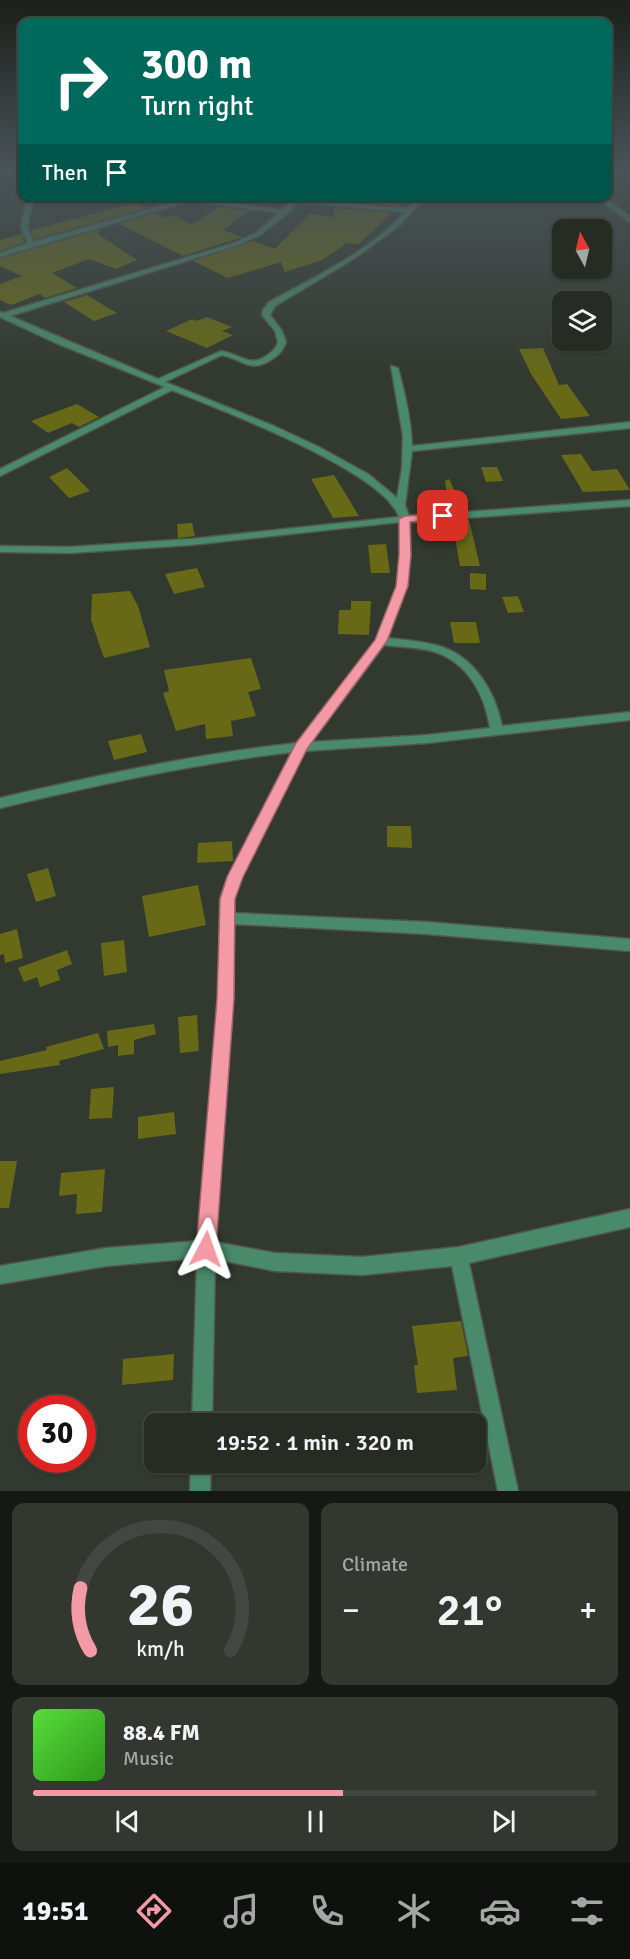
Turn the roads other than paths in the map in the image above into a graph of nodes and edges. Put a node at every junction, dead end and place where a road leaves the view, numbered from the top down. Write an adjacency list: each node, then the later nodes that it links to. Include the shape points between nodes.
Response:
1 (29, 238): 5 (lane)
2 (54, 238): 5 (lane)
3 (250, 238): 7 (street)
4 (380, 238): 9 (street, via 272,304 266,315 283,340 282,348 275,354 253,364 221,352)
5 (28, 245): 6 (lane)
6 (0, 255)
7 (2, 315): 9 (street)
8 (394, 368): 12 (street, via 405,407)
9 (160, 381): 10 (street)
10 (172, 387): 13 (street); 15 (street, via 316,449 364,477)
11 (630, 425): 12 (street)
12 (409, 449): 15 (street)
13 (0, 473)
14 (630, 503): 16 (street)
15 (400, 505): 16 (street)
16 (405, 519): 17 (street, via 191,542 70,550); 18 (street, via 402,586)
17 (0, 549)
18 (381, 641): 20 (street, via 439,649 454,657 491,701); 21 (street)
19 (630, 716): 20 (street)
20 (497, 731): 21 (street)
21 (301, 747): 22 (street, via 172,765); 23 (street, via 235,877)
22 (0, 803)
23 (226, 918): 24 (street, via 427,928); 26 (street, via 226,999)
24 (630, 945)
25 (630, 1218): 27 (street)
26 (206, 1249): 27 (street, via 275,1262 362,1266); 28 (street, via 106,1257); 29 (street)
27 (459, 1256): 32 (street)
28 (0, 1275)
29 (202, 1413)
30 (201, 1473): 31 (street)
31 (200, 1491)
32 (508, 1491)

